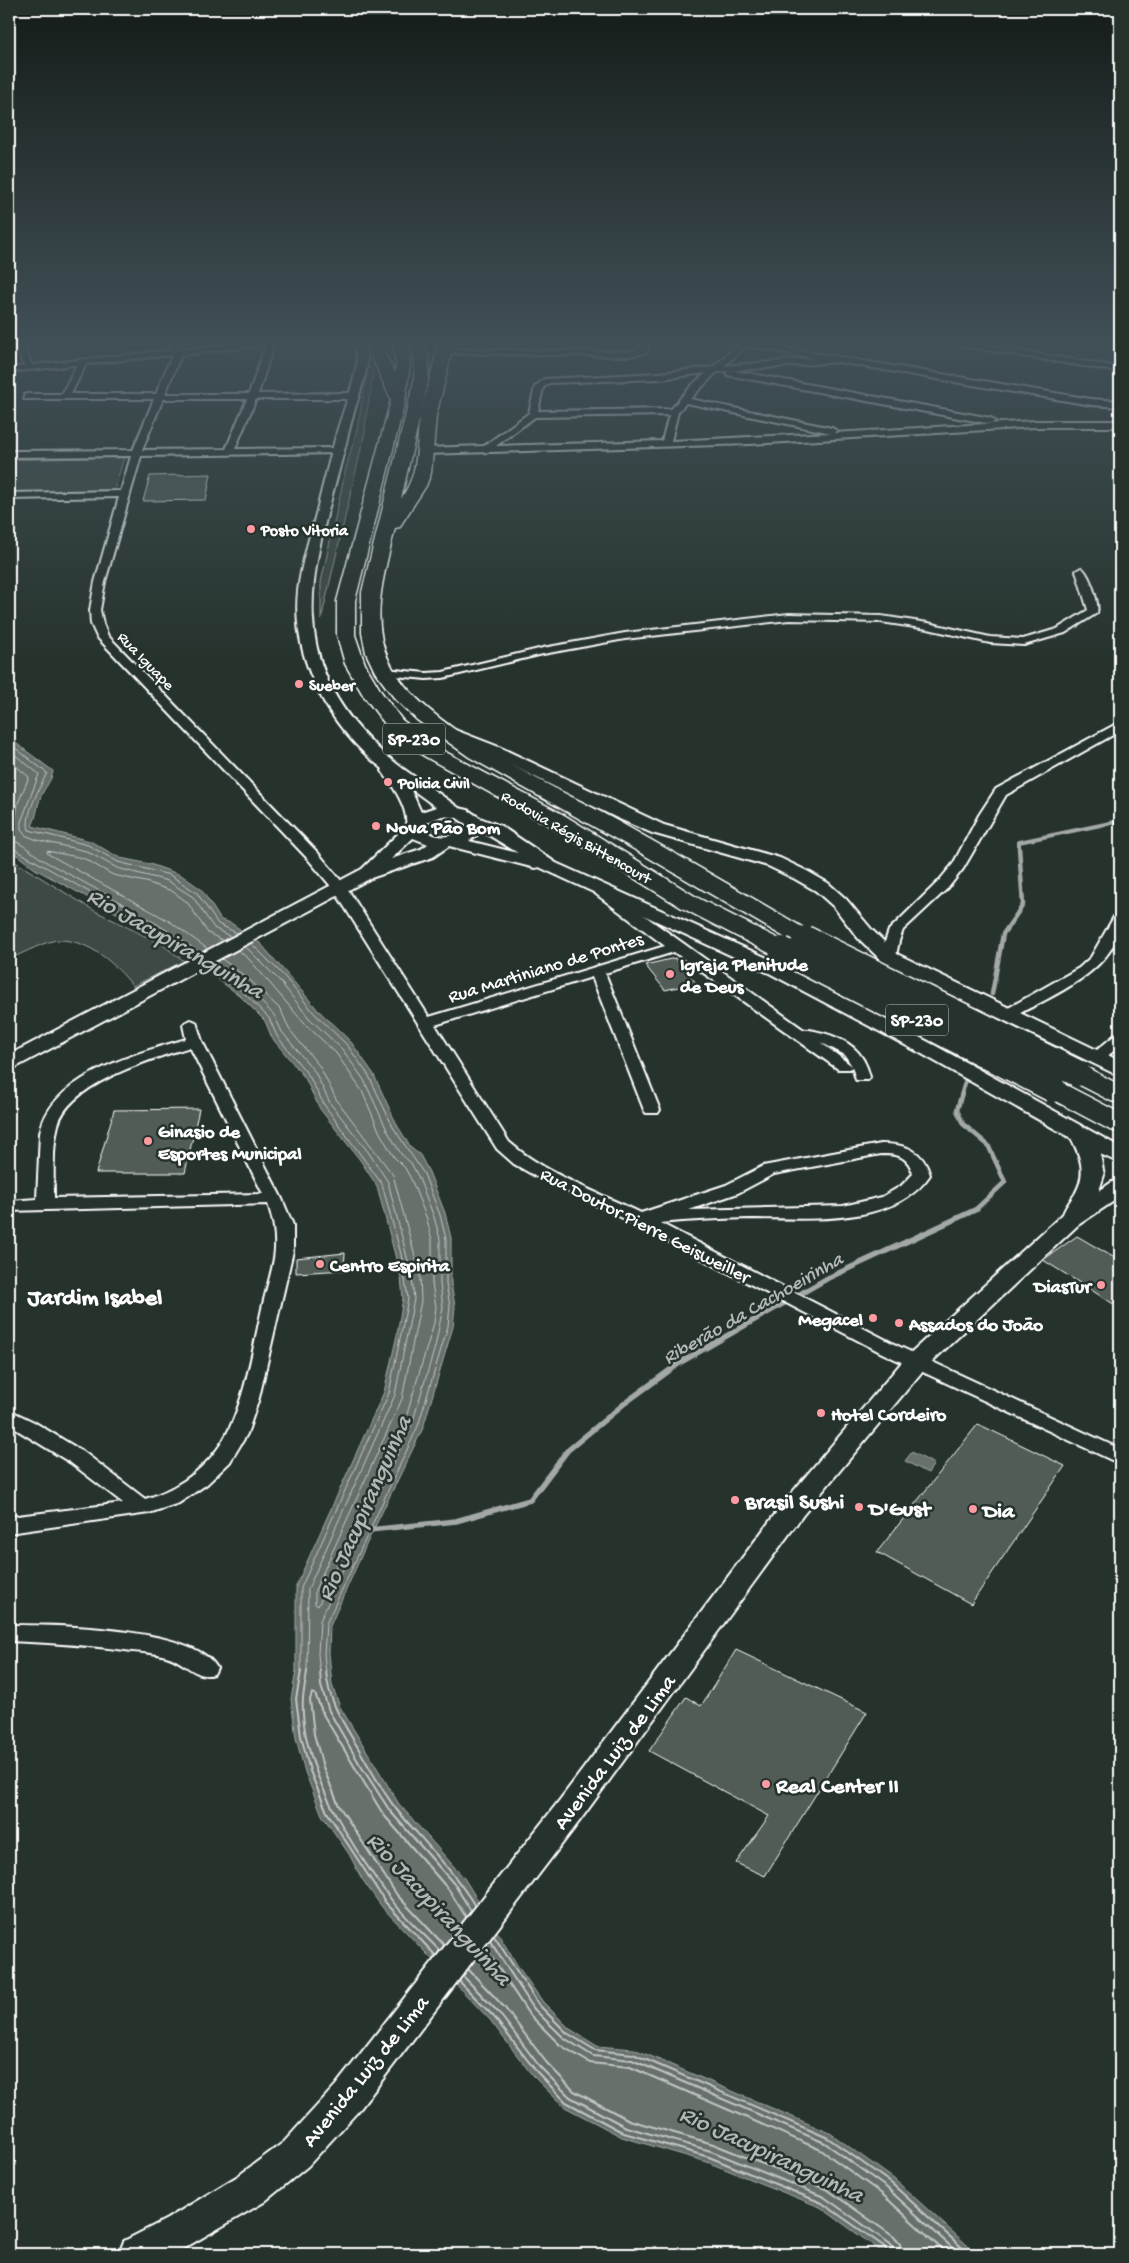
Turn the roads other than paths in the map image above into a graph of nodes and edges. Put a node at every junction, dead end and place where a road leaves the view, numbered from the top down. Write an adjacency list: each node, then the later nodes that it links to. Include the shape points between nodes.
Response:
1 (385, 450): 43 (highway, Rodovia Régis Bittencourt / SP-230, bridge, via 346,601 346,635 355,664 394,724 431,752 556,820 690,903)
2 (405, 450): 11 (highway, Rodovia Régis Bittencourt / SP-230)
3 (474, 450): 7 (street)
4 (230, 451): 5 (street); 6 (street)
5 (337, 451): 16 (street, via 308,568 304,598 306,638 323,686 339,712 362,742)
6 (136, 452): 8 (street); 9 (street, Rua Iguape)
7 (425, 452): 11 (highway, via 418,486)
8 (14, 454)
9 (126, 494): 10 (street); 23 (street, Rua Iguape, via 95,610 103,637)
10 (9, 496)
11 (384, 539): 13 (highway, Rodovia Régis Bittencourt / SP-230, via 371,592 368,622 376,654)
12 (1081, 571): 13 (street, via 1093,611 1061,631 1024,642 990,640 881,619 789,617 625,636 543,651 443,675)
13 (385, 672): 15 (highway, Rodovia Régis Bittencourt / SP-230, via 397,689)
14 (1120, 726): 27 (street, via 1001,792 989,807 965,856 945,883 893,934)
15 (445, 732): 27 (street, via 492,750 658,829 774,862 801,875 840,903); 38 (highway, Rodovia Régis Bittencourt / SP-230, bridge, via 805,939)
16 (386, 764): 17 (street); 19 (street, via 411,806)
17 (453, 812): 18 (street); 19 (street, via 431,813)
18 (474, 822): 20 (street, via 475,828 470,834); 21 (street, via 494,830)
19 (414, 825): 20 (street, via 416,833 423,838); 22 (street)
20 (447, 841): 21 (street); 22 (street, via 422,855)
21 (550, 867): 24 (street)
22 (365, 874): 23 (street)
23 (340, 888): 33 (street, Rua Doutor Pierre Geisweiller); 36 (street)
24 (600, 889): 26 (street); 30 (street, via 778,970)
25 (1120, 918): 31 (street, via 1097,959 1084,971)
26 (676, 947): 28 (street, Rua Martiniano de Pontes); 34 (street)
27 (890, 958): 29 (street); 30 (street)
28 (597, 971): 33 (street, Rua Martiniano de Pontes); 42 (street)
29 (943, 985): 31 (street); 32 (street)
30 (826, 996): 32 (street)
31 (1008, 1014): 38 (street)
32 (879, 1023): 44 (street)
33 (426, 1024): 52 (street, Rua Doutor Pierre Geisweiller, via 503,1145 520,1160 543,1173)
34 (800, 1033): 37 (street); 40 (street, via 824,1038 850,1050 858,1058)
35 (1120, 1038): 38 (street)
36 (9, 1063)
37 (844, 1066)
38 (1086, 1066): 39 (street); 41 (highway, Rodovia Régis Bittencourt / SP-230)
39 (1120, 1069)
40 (862, 1078)
41 (1120, 1095)
42 (652, 1110)
43 (1120, 1124)
44 (1080, 1134): 45 (street); 53 (street, Avenida Luiz de Lima, via 1096,1173)
45 (1120, 1156)
46 (1120, 1187): 49 (street, Avenida Luiz de Lima)
47 (1120, 1198): 49 (street)
48 (274, 1199): 50 (street); 50 (street, via 192,1033 99,1077 57,1108 50,1123); 57 (street, via 284,1225 284,1251 250,1398 237,1434 223,1457 200,1479 172,1498)
49 (1098, 1202): 53 (street, Avenida Luiz de Lima)
50 (45, 1204): 51 (street)
51 (9, 1206)
52 (643, 1219): 52 (street, via 732,1189 769,1170 881,1149 898,1149 912,1155 920,1164 922,1175 914,1186 898,1196 875,1205 842,1211); 54 (street, Rua Doutor Pierre Geisweiller)
53 (1070, 1220): 54 (street, Avenida Luiz de Lima)
54 (916, 1362): 56 (street, Rua Doutor Pierre Geisweiller); 61 (street, Avenida Luiz de Lima, via 794,1508 570,1810 348,2097 296,2154 251,2189)
55 (9, 1416): 57 (street, via 70,1451)
56 (1120, 1457)
57 (142, 1508): 58 (street)
58 (9, 1525)
59 (16, 1633): 60 (street, via 86,1636 167,1647 189,1654)
60 (206, 1668)
61 (137, 2254)

